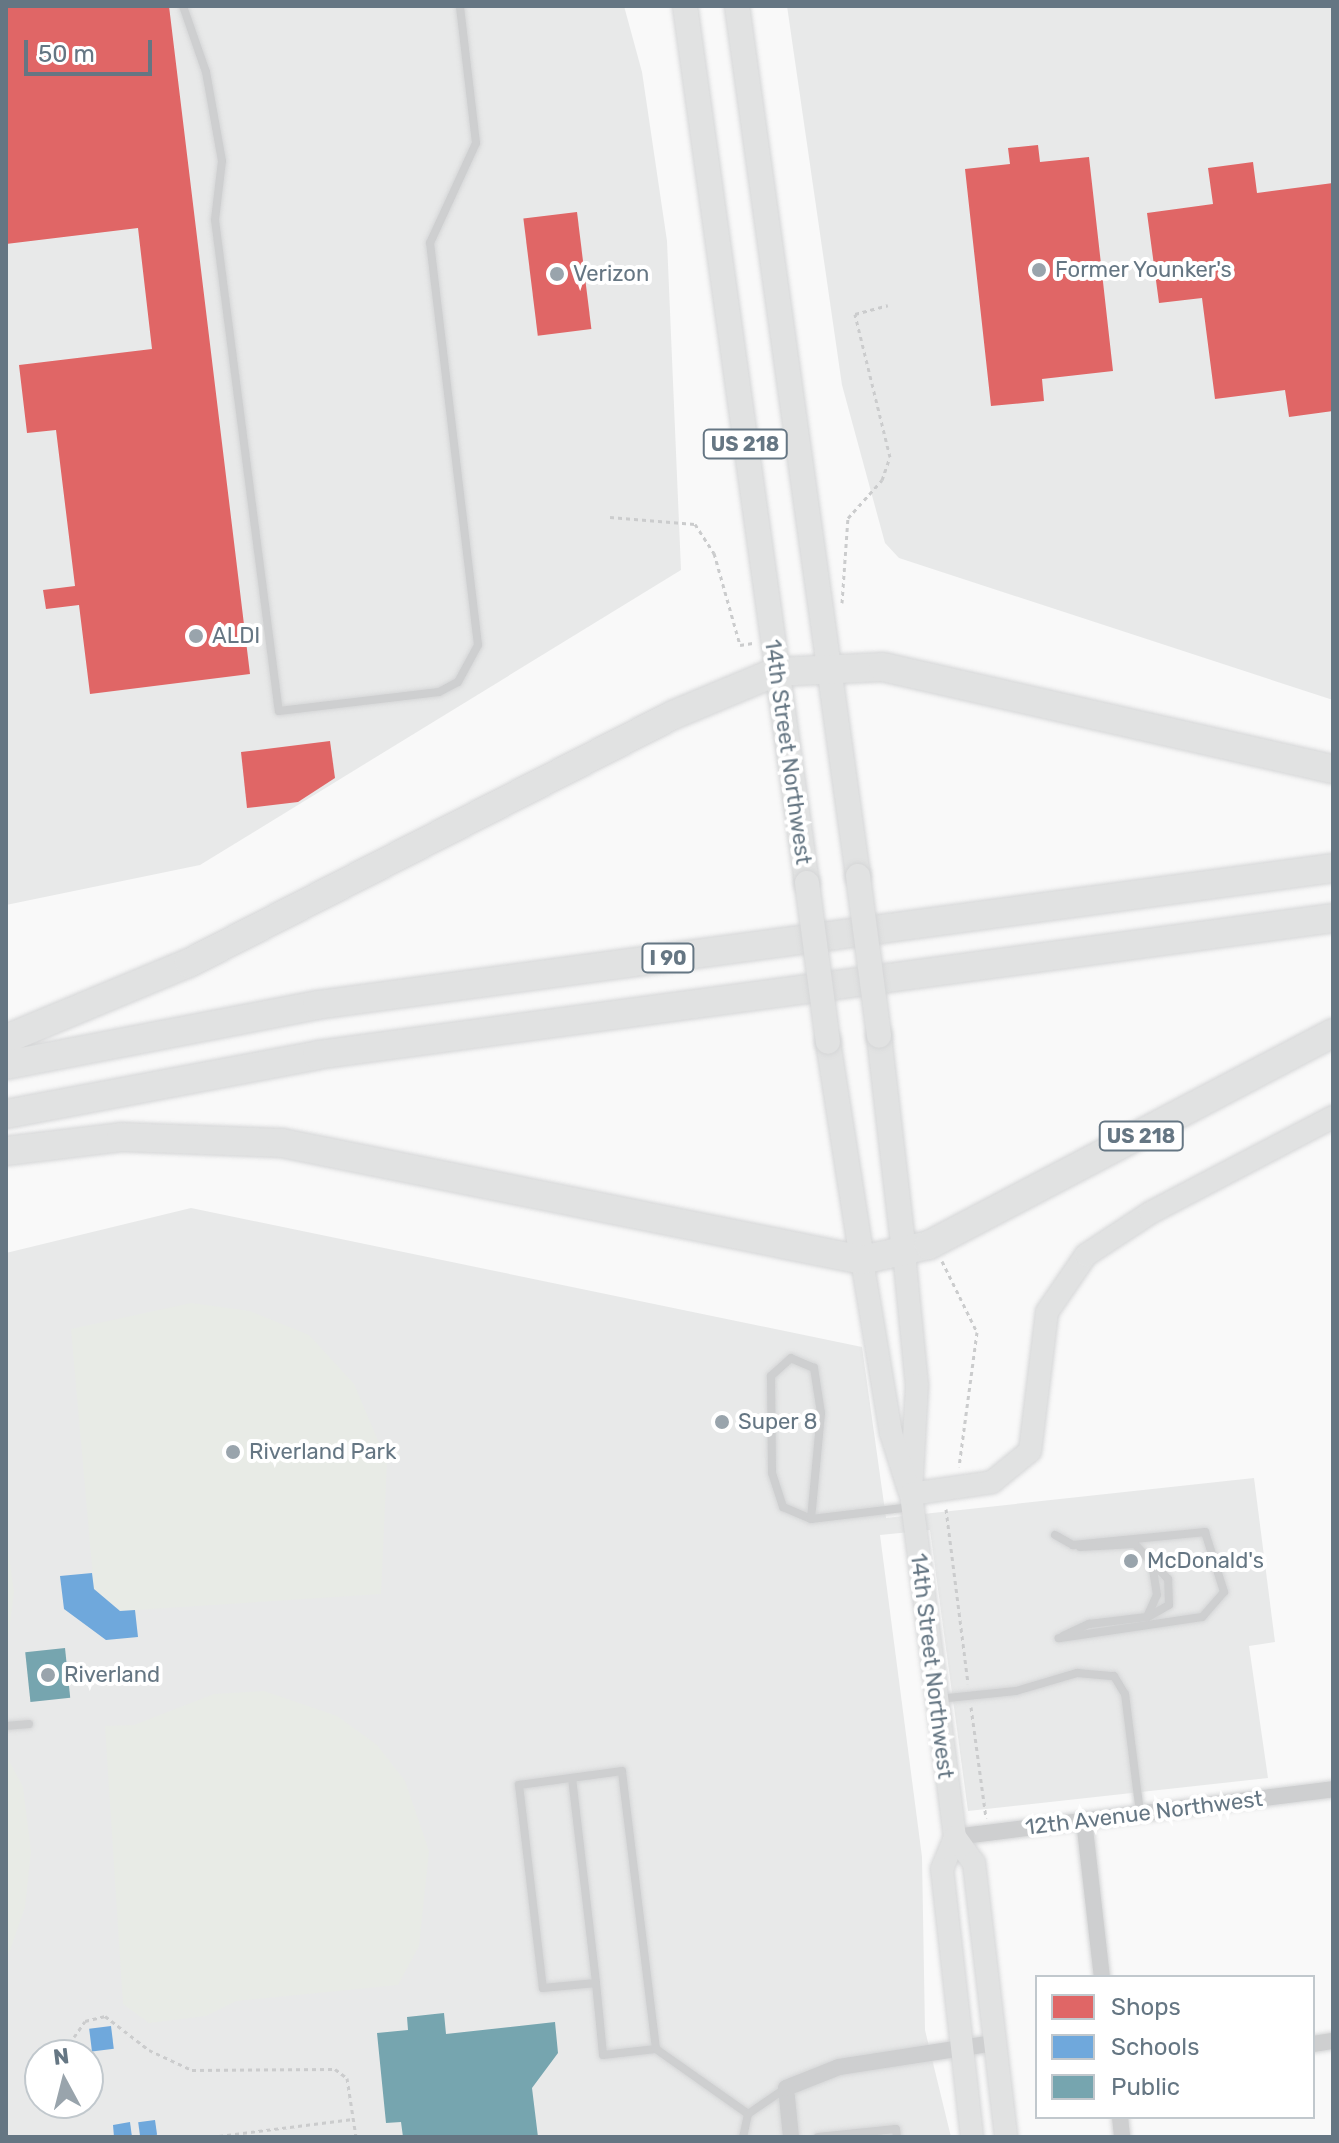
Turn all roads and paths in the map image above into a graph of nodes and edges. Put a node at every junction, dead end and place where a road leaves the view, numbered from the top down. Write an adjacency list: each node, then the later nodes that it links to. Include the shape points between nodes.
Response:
1 (183, 6): 2 (lane, via 206,72 222,161 215,220 279,711 439,692 458,682 478,645 430,243 476,143)
2 (460, 6)
3 (682, 6): 12 (main road, 14th Street Northwest / US 218)
4 (737, 6): 6 (main road, 14th Street Northwest / US 218)
5 (744, 6): 6 (main road)
6 (745, 69): 11 (main road, 14th Street Northwest / US 218)
7 (888, 305): 9 (path, via 855,314 890,457 882,480 848,518)
8 (610, 517): 10 (path, via 695,524 714,553)
9 (843, 617)
10 (740, 645)
11 (826, 665): 12 (highway); 13 (highway, via 906,671); 22 (main road, 14th Street Northwest, bridge, via 879,1036)
12 (776, 672): 17 (highway, via 673,715 189,963); 23 (main road, 14th Street Northwest / US 218, bridge)
13 (1333, 769)
14 (1333, 868): 18 (highway, I 90, via 317,1005)
15 (1333, 918): 19 (highway, I 90, via 317,1055)
16 (1333, 1033): 22 (highway, US 218)
17 (6, 1039)
18 (6, 1065)
19 (6, 1114)
20 (1333, 1117): 24 (main road, via 1150,1213 1086,1255 1047,1312 1030,1451 1003,1477)
21 (6, 1151): 23 (highway, via 121,1137 282,1143)
22 (916, 1249): 23 (highway, US 218); 24 (path, via 960,1285 977,1332); 25 (main road, 14th Street Northwest)
23 (862, 1260): 25 (main road, 14th Street Northwest, via 891,1433)
24 (953, 1489): 25 (main road); 31 (path, via 946,1510)
25 (911, 1501): 26 (lane); 32 (main road, 14th Street Northwest)
26 (811, 1519): 26 (lane, via 783,1507 772,1473 771,1376 791,1358 814,1368 821,1413)
27 (1055, 1535): 28 (lane)
28 (1073, 1545): 29 (lane, via 1135,1544); 30 (lane, via 1205,1532 1224,1592 1202,1617 1059,1638 1089,1624)
29 (1152, 1563): 30 (lane, via 1157,1595); 30 (lane, via 1168,1579 1169,1605)
30 (1147, 1617)
31 (969, 1695): 32 (lane); 37 (lane, via 1016,1691 1077,1673 1114,1676 1125,1694); 39 (path)
32 (937, 1699): 40 (main road, 14th Street Northwest)
33 (29, 1724): 34 (lane)
34 (6, 1726)
35 (572, 1778): 42 (lane); 42 (lane, via 519,1785 543,1988); 46 (lane, via 622,1771)
36 (1333, 1789): 37 (street, 12th Avenue Northwest)
37 (1140, 1813): 38 (street, 12th Avenue Northwest)
38 (1084, 1820): 39 (street, 12th Avenue Northwest); 41 (street)
39 (988, 1833): 40 (street, 12th Avenue Northwest)
40 (955, 1837): 44 (main road, 14th Street Northwest, via 974,1863); 45 (main road, 14th Street Northwest, via 942,1869)
41 (1102, 1975)
42 (596, 1983): 46 (lane, via 603,2055)
43 (74, 2037): 49 (path, via 85,2021 105,2016 192,2070 335,2069 347,2078)
44 (994, 2043): 45 (street); 58 (main road, 14th Street Northwest)
45 (960, 2047): 47 (street, via 839,2067); 57 (main road, 14th Street Northwest)
46 (656, 2049): 48 (lane)
47 (786, 2088): 48 (lane); 54 (street)
48 (748, 2114): 53 (lane)
49 (353, 2119): 51 (path); 52 (path)
50 (841, 2136): 55 (lane); 56 (lane, via 896,2129)
51 (211, 2137)
52 (356, 2137)
53 (743, 2137)
54 (791, 2137)
55 (818, 2137)
56 (897, 2137)
57 (972, 2137)
58 (1006, 2137)

